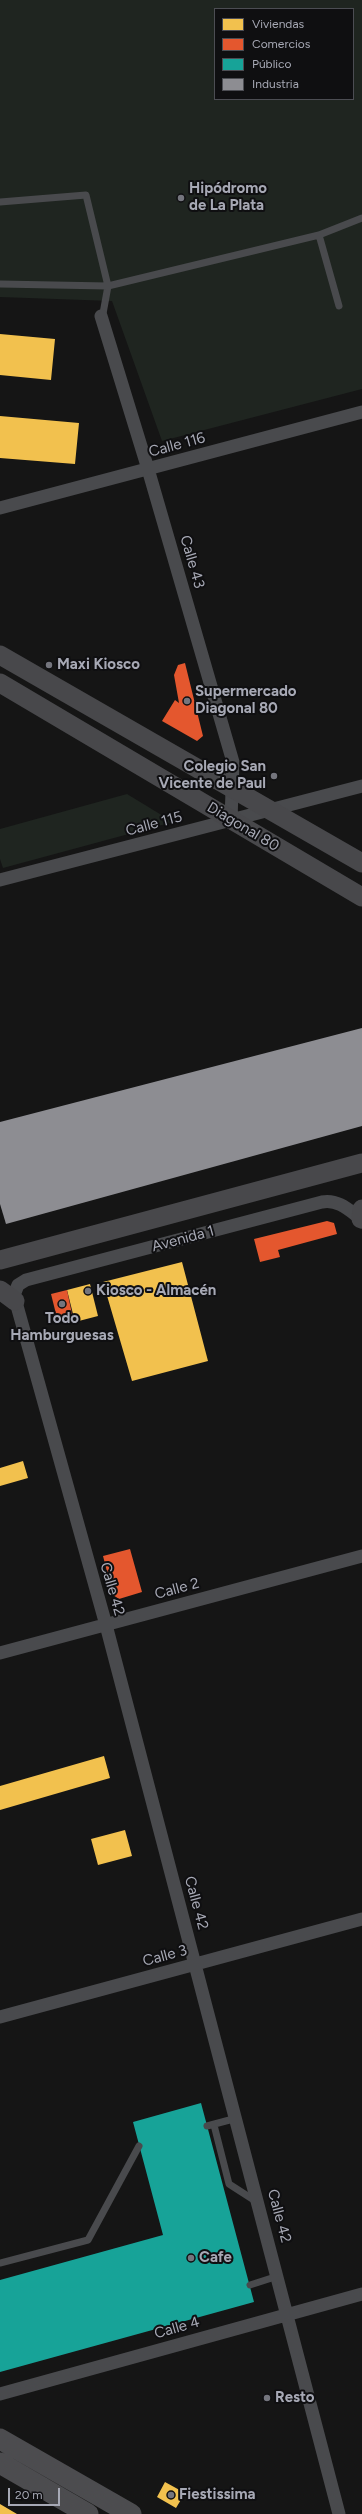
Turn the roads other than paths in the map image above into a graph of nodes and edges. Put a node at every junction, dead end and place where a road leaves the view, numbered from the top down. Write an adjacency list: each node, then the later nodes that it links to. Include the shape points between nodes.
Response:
1 (0, 202): 5 (lane, via 86,195)
2 (362, 218): 3 (lane)
3 (319, 235): 5 (lane); 6 (lane)
4 (0, 284): 5 (lane)
5 (108, 286): 7 (lane)
6 (338, 306)
7 (101, 318): 9 (street, Calle 43)
8 (362, 412): 9 (street, Calle 116)
9 (148, 469): 10 (street, Calle 116); 14 (street, Calle 43, via 233,762)
10 (0, 508)
11 (0, 655): 14 (main road, Diagonal 80)
12 (0, 683): 16 (main road, Diagonal 80)
13 (362, 786): 15 (street, Calle 115)
14 (233, 789): 15 (main road, Diagonal 80); 16 (street, Calle 43)
15 (269, 810): 16 (street, Calle 115); 17 (main road, Diagonal 80)
16 (231, 820): 18 (street, Calle 115); 19 (main road, Diagonal 80)
17 (362, 863)
18 (0, 880)
19 (362, 897)
20 (362, 1163): 22 (main road, Avenida 1)
21 (362, 1217): 23 (street, Avenida 1, via 335,1201 322,1202 26,1280)
22 (0, 1260)
23 (7, 1296): 25 (street, Calle 42)
24 (362, 1556): 25 (street, Calle 2)
25 (106, 1625): 26 (street, Calle 2); 28 (street, Calle 42)
26 (0, 1653)
27 (362, 1919): 28 (street, Calle 3)
28 (196, 1964): 29 (street, Calle 3); 30 (street, Calle 42)
29 (0, 2017)
30 (236, 2118): 32 (street, Calle 42); 32 (lane, via 211,2125 229,2184)
31 (139, 2146): 33 (lane, via 88,2240)
32 (259, 2203): 34 (street, Calle 42)
33 (0, 2262)
34 (278, 2276): 35 (lane); 37 (street, Calle 42)
35 (250, 2285)
36 (362, 2294): 37 (street, Calle 4)
37 (286, 2314): 38 (street, Calle 4); 43 (street, Calle 42)
38 (0, 2394)
39 (0, 2439): 42 (main road)
40 (0, 2463): 41 (main road)
41 (88, 2514)
42 (131, 2514)
43 (339, 2514)

